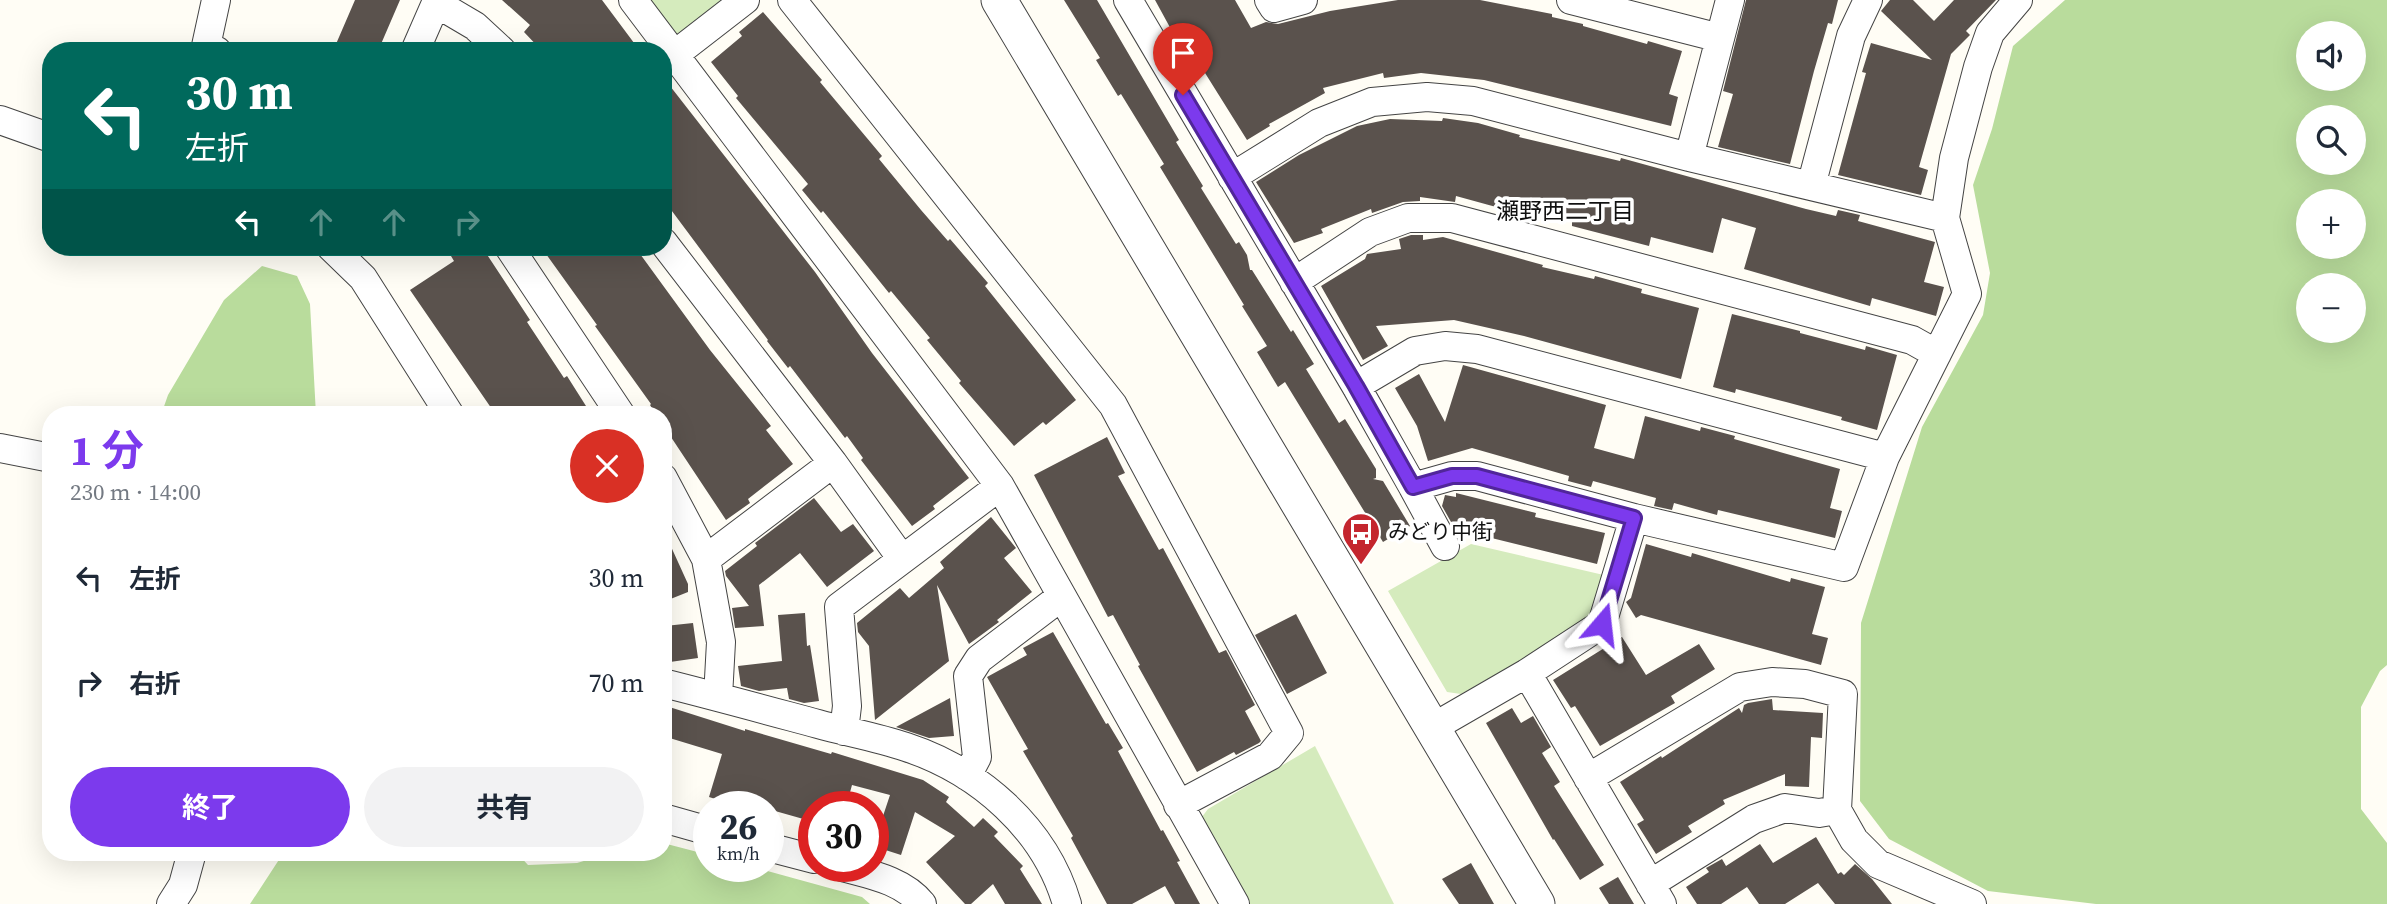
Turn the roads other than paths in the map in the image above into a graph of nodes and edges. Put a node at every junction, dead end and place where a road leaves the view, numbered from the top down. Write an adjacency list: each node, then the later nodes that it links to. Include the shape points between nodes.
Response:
1 (216, 0): 14 (street)
2 (633, 0): 17 (street)
3 (745, 0): 19 (street)
4 (792, 0): 53 (street, via 1113,405 1289,733 1270,756)
5 (999, 0): 49 (street)
6 (1128, 0): 23 (street)
7 (1269, 0): 8 (street, via 1274,8)
8 (1303, 0)
9 (1571, 0): 13 (street)
10 (1730, 0): 13 (street)
11 (1868, 0): 24 (street, via 1852,36)
12 (2018, 0): 25 (street, via 1990,33 1978,67 1954,158)
13 (1720, 38): 22 (street)
14 (207, 42)
15 (419, 42): 16 (street, via 436,3)
16 (492, 42)
17 (664, 42)
18 (672, 52): 19 (street)
19 (674, 55): 38 (street)
20 (0, 120): 21 (street)
21 (42, 135)
22 (1689, 157): 23 (street, via 1473,101 1427,97 1372,102 1319,122); 24 (street)
23 (1232, 177): 29 (street)
24 (1811, 186): 25 (street)
25 (1945, 218): 30 (street, via 1968,294)
26 (672, 254): 37 (street)
27 (340, 256): 32 (street, via 363,278)
28 (515, 256): 33 (street)
29 (1294, 282): 30 (street, via 1370,232 1408,218 1452,218 1912,340); 31 (street)
30 (1937, 354): 36 (street)
31 (1356, 386): 36 (street, via 1415,351 1445,346 1477,349); 39 (street)
32 (444, 406)
33 (615, 406)
34 (0, 448): 35 (street)
35 (42, 456)
36 (1885, 457): 41 (street, via 1844,567)
37 (833, 463): 43 (street); 44 (street)
38 (1000, 486): 44 (street); 45 (street)
39 (1413, 487): 41 (street, via 1452,476 1477,476); 42 (street)
40 (672, 495): 43 (street)
41 (1634, 518): 46 (street, via 1602,624)
42 (1445, 546)
43 (706, 559): 48 (street, via 721,642)
44 (902, 559): 50 (street, via 839,607 847,706)
45 (1062, 596): 51 (street, via 979,659 968,676 977,757); 53 (street)
46 (1527, 673): 49 (street); 52 (street)
47 (672, 684): 48 (street)
48 (718, 697): 50 (street)
49 (1432, 728): 64 (street)
50 (844, 731): 51 (street, via 906,747)
51 (967, 776): 62 (street, via 1003,802 1036,839)
52 (1588, 778): 54 (street, via 1740,687 1772,682 1805,684 1843,694); 59 (street)
53 (1178, 805): 63 (street)
54 (1837, 810): 59 (street, via 1819,813 1785,808 1754,819); 65 (street, via 1854,840 1878,864)
55 (672, 821): 56 (street)
56 (693, 826)
57 (190, 861): 60 (street)
58 (889, 880): 61 (street)
59 (1656, 894)
60 (171, 904)
61 (922, 904)
62 (1067, 904)
63 (1235, 904)
64 (1537, 904)
65 (1972, 904)

